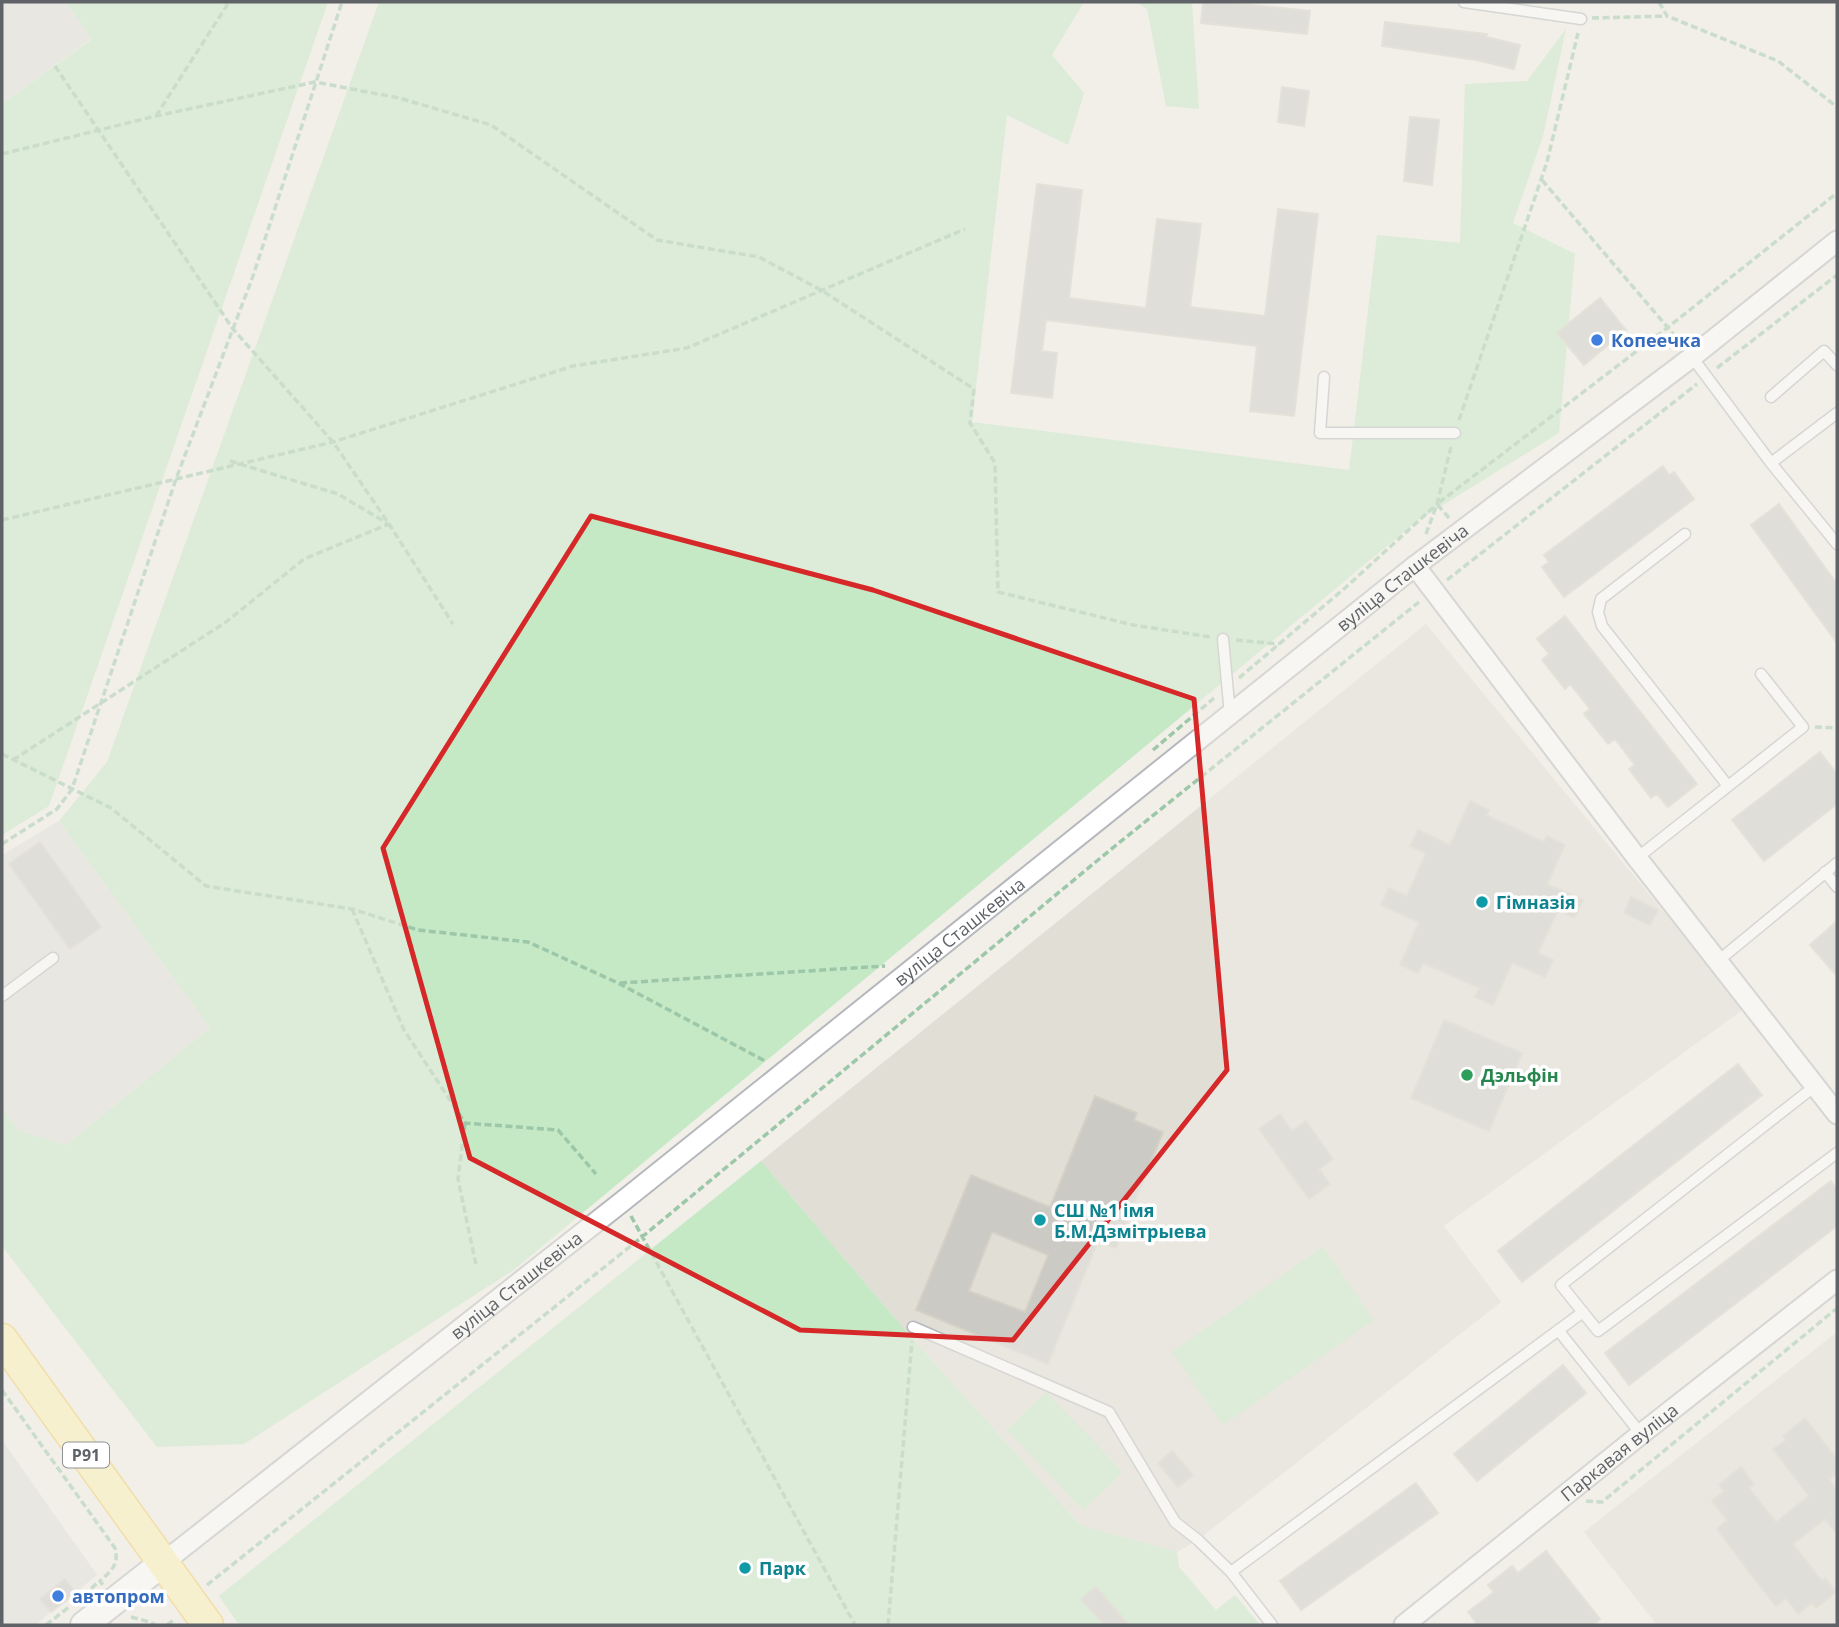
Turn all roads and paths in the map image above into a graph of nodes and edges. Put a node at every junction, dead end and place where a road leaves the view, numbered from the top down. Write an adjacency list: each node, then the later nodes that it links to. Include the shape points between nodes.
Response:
1 (229, 2): 10 (path)
2 (342, 2): 8 (path)
3 (1464, 2): 6 (lane)
4 (1660, 2): 5 (path)
5 (1667, 16): 6 (path); 9 (path, via 1778,61)
6 (1581, 19): 13 (path)
7 (55, 66): 11 (path)
8 (315, 82): 10 (path); 18 (path, via 399,98 491,125 657,240 760,257); 20 (path)
9 (1837, 107)
10 (156, 116): 11 (path)
11 (99, 131): 12 (path); 20 (path)
12 (2, 154)
13 (1542, 180): 19 (path); 27 (path)
14 (1837, 193): 19 (path)
15 (965, 229): 18 (path)
16 (1837, 241): 21 (street, вуліца Сташкевіча)
17 (1837, 275): 23 (path)
18 (821, 290): 28 (path, via 687,348 573,366); 43 (path, via 974,389 970,423 995,463 998,592 1133,625)
19 (1667, 328): 21 (path); 33 (path)
20 (233, 329): 28 (path); 32 (path)
21 (1692, 357): 23 (lane); 36 (street, вуліца Сташкевіча)
22 (1837, 365): 25 (lane, via 1824,351)
23 (1706, 376): 31 (lane); 39 (path)
24 (1324, 377): 27 (lane, via 1320,433)
25 (1771, 397)
26 (1837, 412): 31 (lane)
27 (1455, 433): 33 (path)
28 (333, 442): 30 (path); 35 (path)
29 (230, 461): 30 (path)
30 (237, 463): 32 (path); 35 (path, via 338,494)
31 (1771, 463): 38 (lane)
32 (176, 479): 34 (path); 47 (path)
33 (1437, 504): 36 (path); 44 (path)
34 (2, 520)
35 (389, 524): 42 (path); 47 (path, via 304,559 226,622)
36 (1460, 532): 39 (path); 40 (street, вуліца Сташкевіча)
37 (1685, 534): 53 (lane, via 1601,599 1598,612 1602,626)
38 (1837, 544)
39 (1478, 555): 41 (path)
40 (1415, 566): 41 (street); 48 (street, вуліца Сташкевіча)
41 (1434, 590): 56 (street); 73 (path, via 1115,846)
42 (453, 624)
43 (1223, 639): 44 (path); 46 (lane)
44 (1279, 644): 46 (path)
45 (1761, 674): 49 (lane)
46 (1227, 688): 48 (lane)
47 (102, 702): 52 (path); 54 (path)
48 (1230, 715): 72 (street, вуліца Сташкевіча)
49 (1803, 727): 50 (path); 53 (lane)
50 (1837, 728)
51 (2, 754): 52 (path)
52 (13, 760): 54 (path)
53 (1728, 786): 56 (lane)
54 (72, 789): 55 (path, via 57,809); 60 (path, via 111,808 206,886)
55 (2, 844)
56 (1637, 858): 62 (street)
57 (1837, 863): 58 (lane)
58 (1825, 873): 59 (lane); 62 (lane)
59 (1837, 887)
60 (352, 909): 64 (path, via 418,930 528,942); 69 (path, via 404,1030)
61 (52, 958): 65 (lane)
62 (1718, 961): 67 (street)
63 (893, 966): 64 (path)
64 (618, 983): 66 (path)
65 (2, 996)
66 (773, 1065)
67 (1815, 1086): 68 (street); 77 (lane, via 1561,1285)
68 (1837, 1114)
69 (465, 1123): 71 (path, via 558,1130); 74 (path, via 458,1180)
70 (1837, 1153): 77 (lane, via 1598,1331)
71 (596, 1174)
72 (623, 1201): 73 (path); 84 (street, вуліца Сташкевіча)
73 (642, 1237): 86 (path); 91 (path)
74 (477, 1265)
75 (1837, 1280): 82 (street, Паркавая вуліца)
76 (1837, 1311): 83 (path, via 1602,1502)
77 (1583, 1312): 79 (lane)
78 (913, 1327): 85 (lane, via 1109,1412 1175,1522); 92 (path)
79 (1558, 1330): 82 (lane); 85 (lane)
80 (2, 1339): 84 (main road, Р91)
81 (2, 1390): 87 (path, via 115,1548 115,1568 100,1581)
82 (1641, 1434): 94 (street, Паркавая вуліца)
83 (1581, 1501)
84 (164, 1562): 87 (main road, вуліца Сташкевіча); 90 (main road, Р91)
85 (1231, 1572): 93 (lane)
86 (202, 1589)
87 (116, 1600): 88 (main road, вуліца Сташкевіча); 89 (path, via 130,1617)
88 (84, 1625)
89 (155, 1625)
90 (208, 1625)
91 (855, 1625)
92 (888, 1625)
93 (1272, 1625)
94 (1404, 1625)

